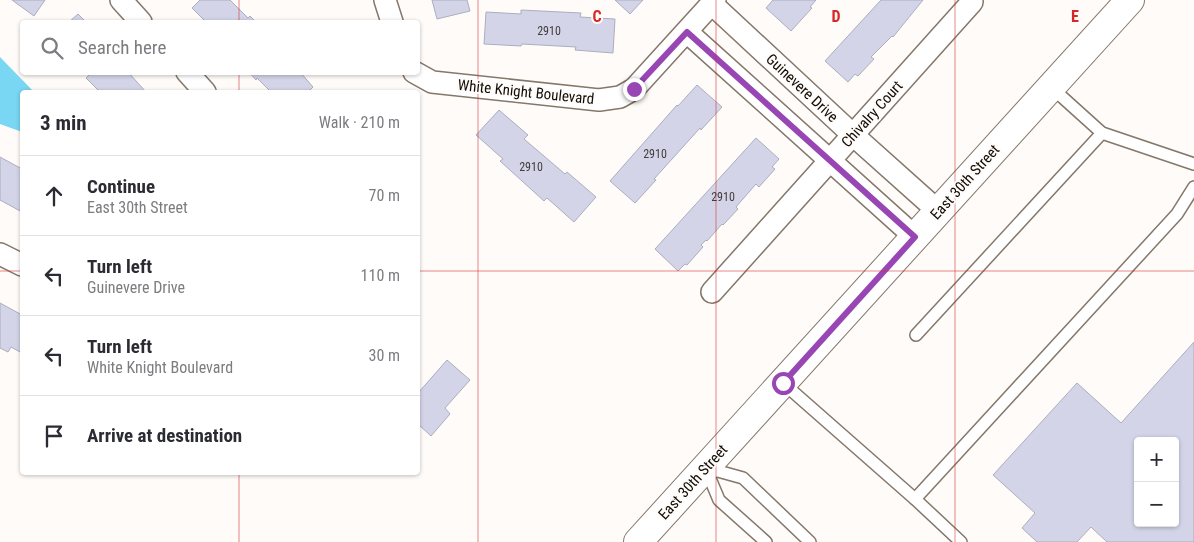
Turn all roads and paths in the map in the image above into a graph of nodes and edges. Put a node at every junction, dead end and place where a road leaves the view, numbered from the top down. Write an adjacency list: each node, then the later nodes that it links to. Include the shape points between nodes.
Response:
1 (121, 0): 6 (street)
2 (385, 0): 7 (street)
3 (1130, 0): 10 (main road, East 30th Street)
4 (972, 2): 13 (street, Chivalry Court)
5 (703, 14): 9 (street, White Knight Boulevard, via 634,89 605,101 432,82); 13 (street, Guinevere Drive); 14 (street)
6 (139, 20)
7 (391, 20)
8 (189, 75): 11 (street)
9 (419, 75)
10 (1051, 86): 12 (lane); 17 (main road, East 30th Street)
11 (203, 90)
12 (1102, 133): 15 (lane); 22 (lane)
13 (853, 135): 14 (street, Chivalry Court); 17 (street, Guinevere Drive)
14 (830, 160): 18 (street); 21 (street, Chivalry Court)
15 (1194, 164)
16 (1194, 187): 25 (lane, via 1176,214)
17 (938, 211): 18 (main road, East 30th Street)
18 (915, 237): 23 (main road, East 30th Street)
19 (0, 254): 20 (street)
20 (20, 264)
21 (712, 292)
22 (916, 335)
23 (783, 383): 24 (main road, East 30th Street); 25 (lane)
24 (706, 468): 26 (main road, East 30th Street); 27 (lane, via 719,500); 28 (lane, via 743,478)
25 (915, 499): 29 (lane)
26 (638, 542)
27 (766, 542)
28 (810, 542)
29 (961, 542)

